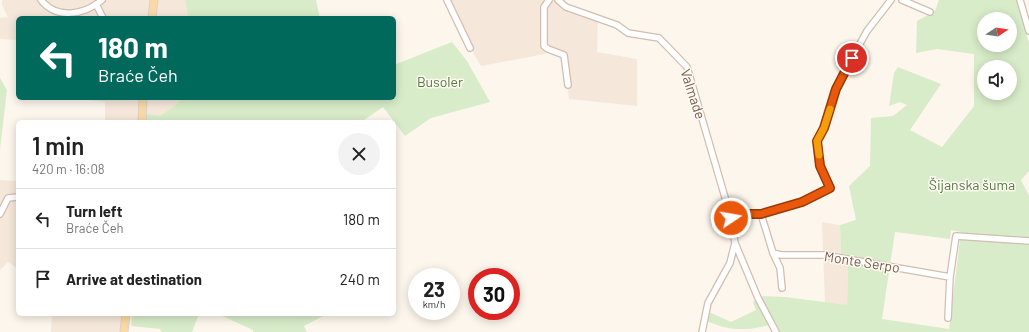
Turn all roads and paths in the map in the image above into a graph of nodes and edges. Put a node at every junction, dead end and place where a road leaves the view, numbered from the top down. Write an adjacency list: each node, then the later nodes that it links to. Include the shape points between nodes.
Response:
1 (41, 0): 10 (street, via 52,11 64,12 80,12)
2 (102, 0): 10 (street)
3 (154, 0): 13 (main road)
4 (448, 0): 15 (street)
5 (549, 0): 16 (street, via 544,7 544,46 564,55)
6 (558, 0): 22 (street, Valmade, via 566,7 617,25 628,33 659,38 687,67)
7 (891, 0): 21 (street, via 867,31 852,58 836,89 824,128 817,141 820,166 830,188 802,202)
8 (902, 0): 11 (street)
9 (1020, 0): 14 (street)
10 (96, 4): 12 (street)
11 (930, 12)
12 (102, 16)
13 (152, 16)
14 (1029, 31)
15 (470, 48)
16 (568, 85)
17 (143, 100): 18 (main road)
18 (142, 120)
19 (16, 197): 20 (street, via 8,198)
20 (0, 214)
21 (761, 214): 22 (street); 25 (street)
22 (731, 218): 24 (street, Valmade)
23 (1029, 240): 26 (street, via 956,236)
24 (735, 243): 31 (street, via 730,263 708,303); 32 (street, via 758,298)
25 (773, 253): 26 (street, Monte Serpo, via 824,255); 27 (street, via 780,268)
26 (950, 277): 29 (street)
27 (782, 288)
28 (126, 316): 30 (main road)
29 (948, 318)
30 (124, 332)
31 (702, 332)
32 (776, 332)

